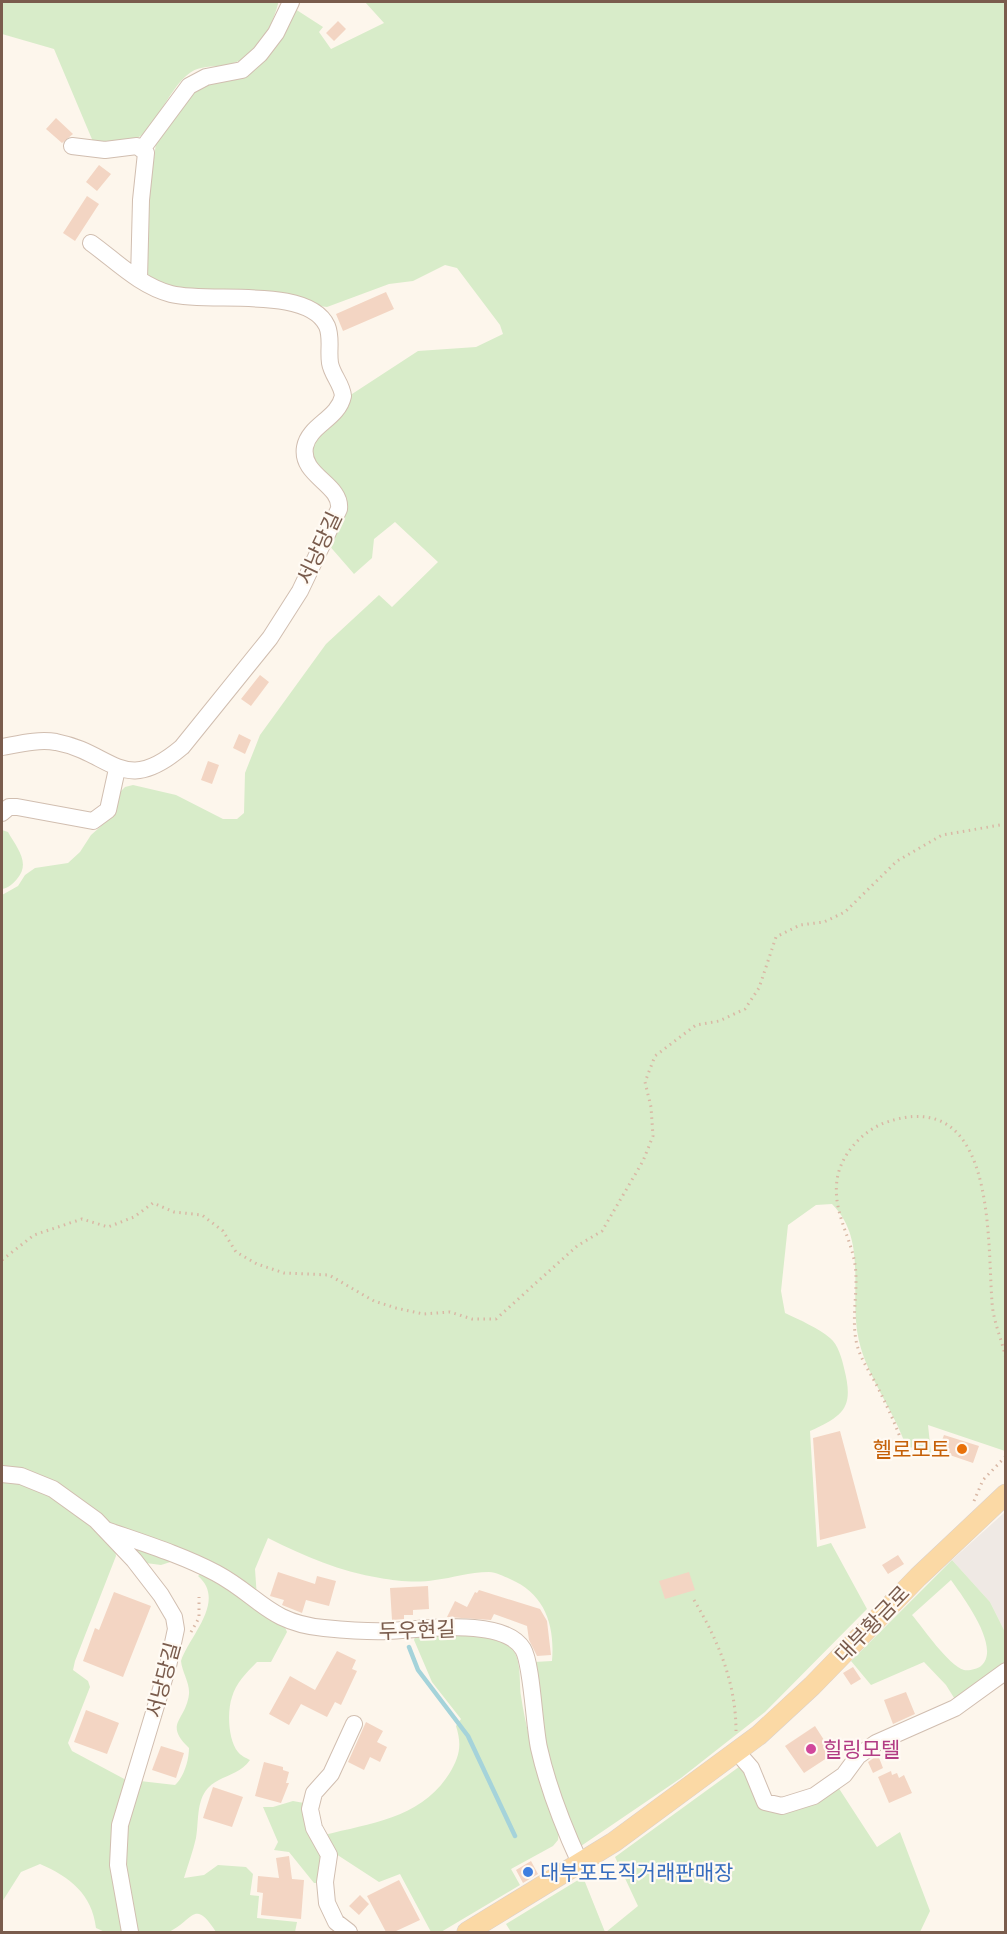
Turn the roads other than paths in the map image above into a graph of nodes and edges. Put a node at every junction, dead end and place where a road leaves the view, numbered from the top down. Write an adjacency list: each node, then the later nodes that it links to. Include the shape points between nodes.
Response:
1 (291, 2): 3 (lane, via 260,54 242,70 206,77 189,86)
2 (72, 146): 3 (lane, via 105,150)
3 (142, 148): 5 (lane, via 147,159 141,200)
4 (91, 243): 5 (lane, 서낭당길)
5 (139, 279): 7 (lane, 서낭당길, via 158,291 181,296 293,303 322,319 330,338 330,364 343,396 338,410 310,436 304,457 340,504 300,591 270,638 182,747 158,765)
6 (2, 747): 7 (lane, via 54,742 84,751)
7 (117, 769): 8 (lane, via 108,810 93,821 17,807)
8 (2, 813)
9 (2, 1474): 11 (lane, 서낭당길, via 21,1476 53,1489)
10 (1005, 1494): 14 (main road, 대부황금로, via 790,1707)
11 (106, 1530): 15 (lane, 두우현길, via 200,1565 226,1579 275,1616 307,1626 386,1632 471,1628 495,1632 517,1642 527,1658 534,1724 546,1773); 16 (lane, 서낭당길, via 161,1594 176,1629 120,1825 118,1865)
12 (1005, 1671): 14 (lane, via 955,1708 876,1743 831,1785 796,1803 774,1806 765,1802 751,1768)
13 (354, 1724): 17 (lane, via 331,1774 314,1793 310,1809 314,1828 329,1855 327,1903 336,1922)
14 (736, 1747): 15 (main road, 대부황금로, via 656,1813)
15 (580, 1863): 18 (main road, 대부황금로)
16 (130, 1932)
17 (349, 1932)
18 (466, 1932)

